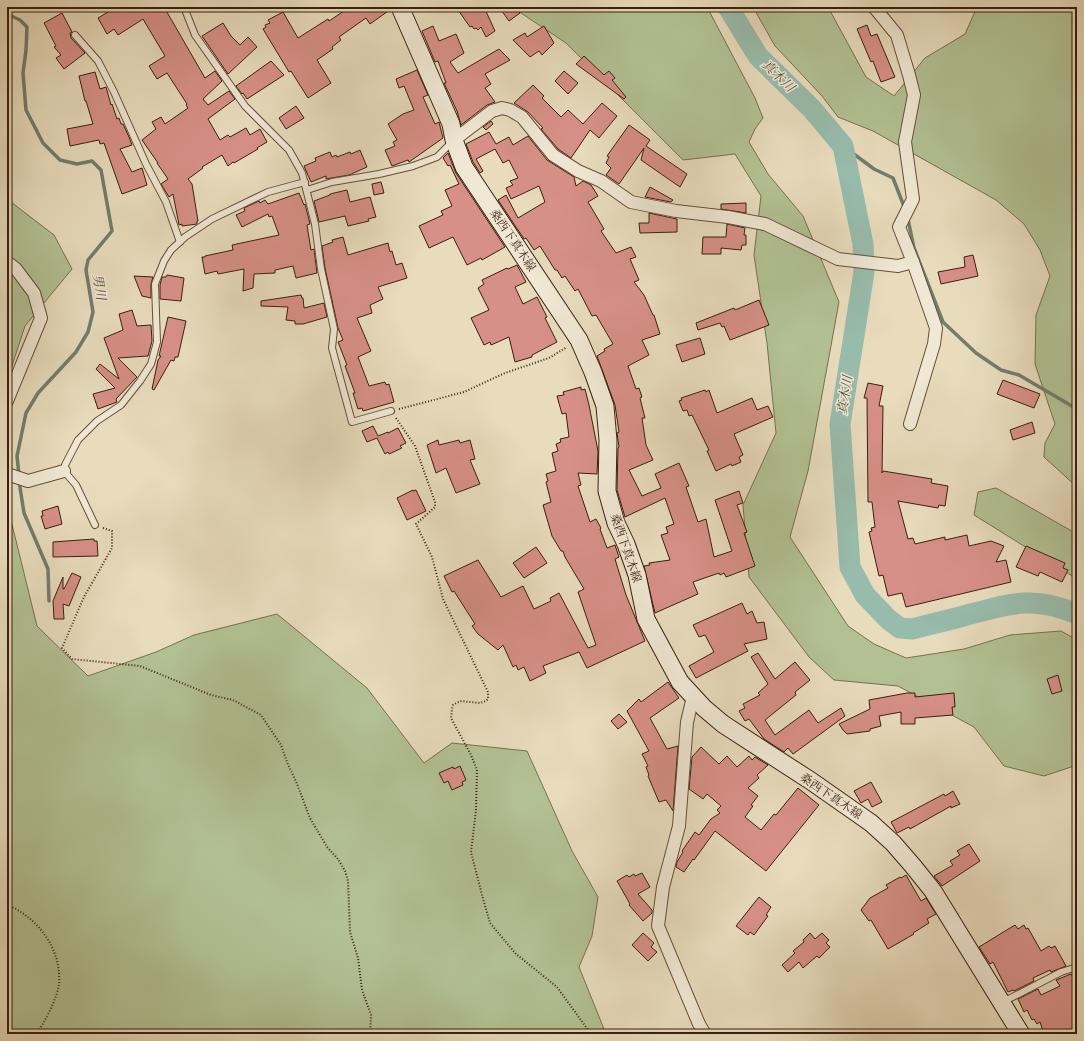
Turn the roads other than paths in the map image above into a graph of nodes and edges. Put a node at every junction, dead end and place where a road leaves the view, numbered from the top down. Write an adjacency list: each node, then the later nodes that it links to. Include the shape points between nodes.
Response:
1 (184, 7): 6 (lane, via 195,35 246,106 289,150)
2 (400, 7): 5 (main road, 桑西下真木線, via 451,124)
3 (874, 7): 10 (street, via 897,34 914,95 905,142 913,199 899,227)
4 (75, 35): 8 (lane, via 98,61 114,92 166,202)
5 (454, 140): 7 (lane, via 437,157 413,166 332,182); 10 (street, via 492,110 510,110 522,117 553,155 578,171 601,181 631,202 765,224 838,259 898,266); 17 (main road, 桑西下真木線, via 464,166 579,340 593,372 605,406 608,440 607,491 616,523 637,575 646,619 680,682)
6 (305, 182): 7 (lane); 8 (lane, via 268,192 246,202 212,219)
7 (307, 190): 12 (lane, via 334,329 332,348 352,422)
8 (180, 242): 14 (lane, via 164,261 154,284 157,342 151,364 121,404 97,421 78,440)
9 (7, 262): 11 (street, via 16,269 34,293 41,318)
10 (913, 262): 13 (street, via 936,328 934,344)
11 (7, 401)
12 (391, 411)
13 (910, 424)
14 (64, 472): 15 (street, via 28,481); 16 (lane, via 76,485)
15 (7, 474)
16 (94, 525)
17 (692, 697): 19 (main road, 桑西下真木線, via 723,724 871,823 893,844 933,891); 20 (street, via 687,722 679,826 663,887 658,926)
18 (1077, 967): 19 (lane, via 1061,972)
19 (1002, 1002): 21 (main road, 桑西下真木線)
20 (705, 1034)
21 (1021, 1034)

